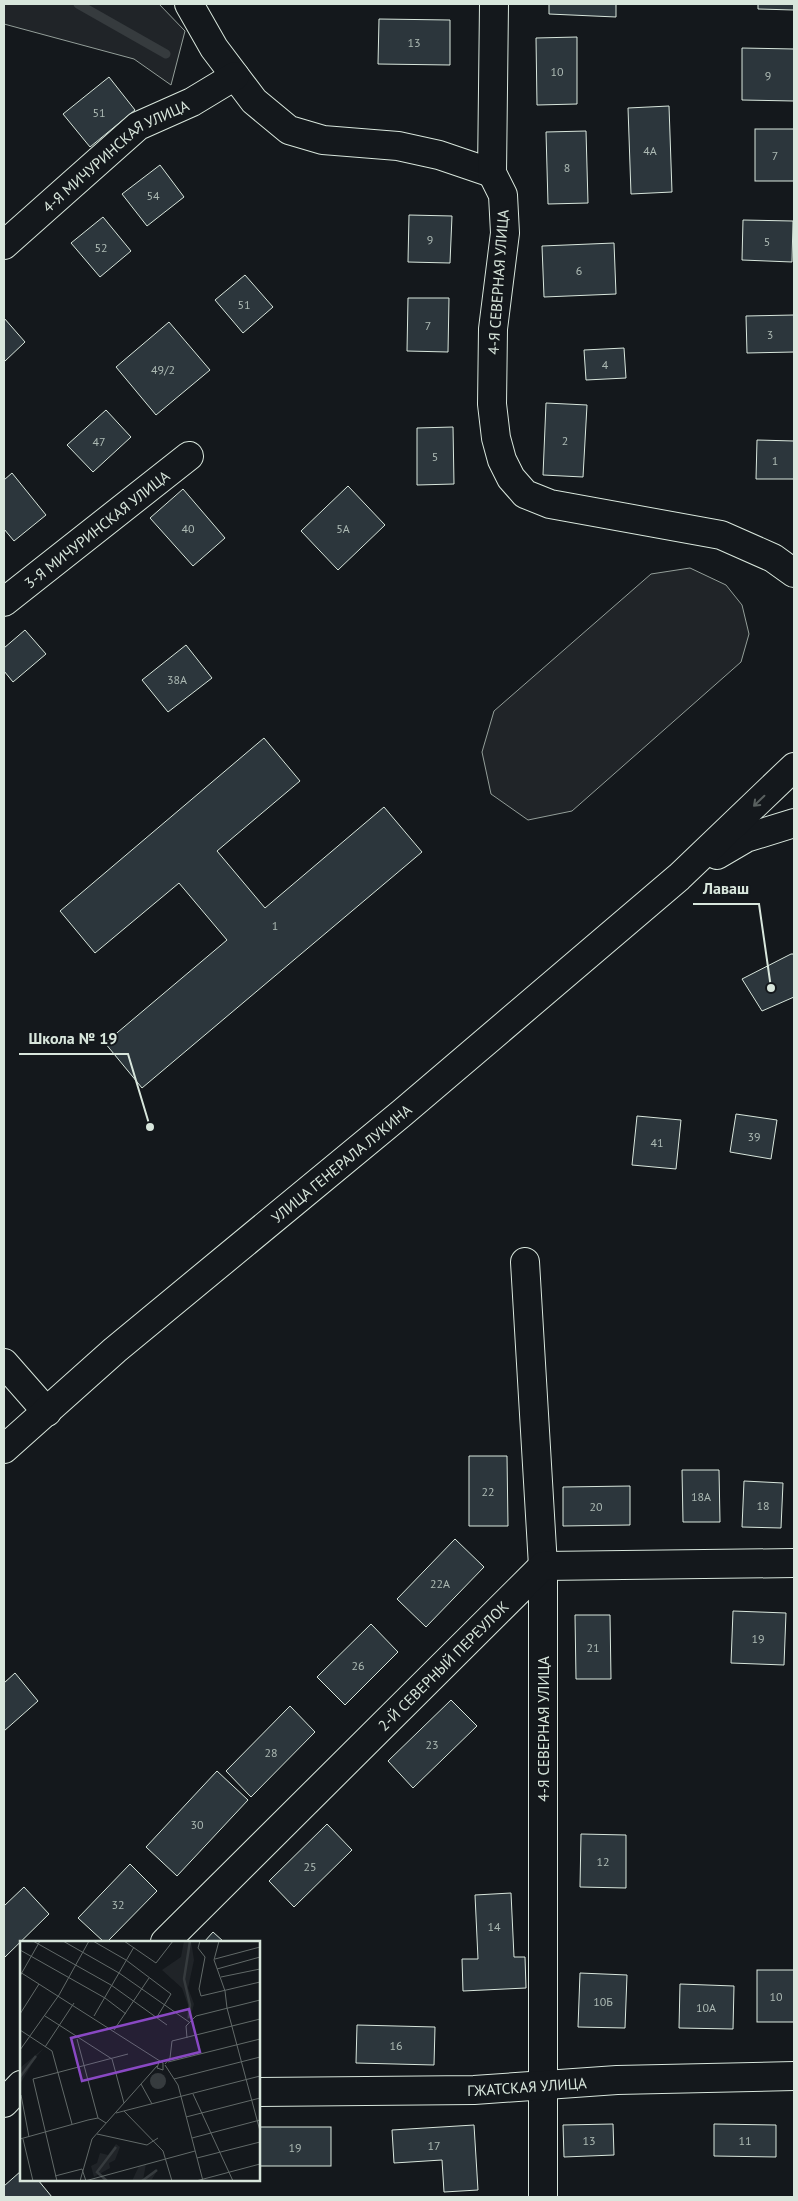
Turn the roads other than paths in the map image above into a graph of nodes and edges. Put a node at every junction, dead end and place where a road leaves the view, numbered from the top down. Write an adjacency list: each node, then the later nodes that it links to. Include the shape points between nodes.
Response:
1 (189, 4): 3 (street, via 214,48)
2 (494, 4): 4 (street, 4-Я СЕВЕРНАЯ УЛИЦА)
3 (235, 76): 4 (street, via 254,101 289,130 324,140 398,146 439,155); 5 (street, 4-Я МИЧУРИНСКАЯ УЛИЦА, via 192,102 138,126)
4 (492, 173): 7 (street, 4-Я СЕВЕРНАЯ УЛИЦА, via 503,195 504,233 494,329 492,404 502,460 511,478 525,494 550,504 722,535 773,558)
5 (4, 245)
6 (189, 456): 8 (street, 3-Я МИЧУРИНСКАЯ УЛИЦА)
7 (794, 573)
8 (6, 594)
9 (794, 767): 11 (street, УЛИЦА ГЕНЕРАЛА ЛУКИНА, one-way to 11)
10 (794, 823): 11 (street, УЛИЦА ГЕНЕРАЛА ЛУКИНА, via 746,838)
11 (679, 877): 14 (street, УЛИЦА ГЕНЕРАЛА ЛУКИНА, via 402,1113 116,1350)
12 (525, 1262): 17 (street, 4-Я СЕВЕРНАЯ УЛИЦА)
13 (4, 1362): 14 (street)
14 (47, 1412): 15 (street, УЛИЦА ГЕНЕРАЛА ЛУКИНА)
15 (4, 1450)
16 (794, 1562): 17 (street)
17 (543, 1566): 18 (street, 2-Й СЕВЕРНЫЙ ПЕРЕУЛОК); 20 (street, 4-Я СЕВЕРНАЯ УЛИЦА)
18 (166, 1941)
19 (794, 2076): 20 (street, ГЖАТСКАЯ УЛИЦА)
20 (544, 2085): 21 (street, ГЖАТСКАЯ УЛИЦА, via 474,2090); 22 (street, 4-Я СЕВЕРНАЯ УЛИЦА)
21 (260, 2092)
22 (543, 2197)

